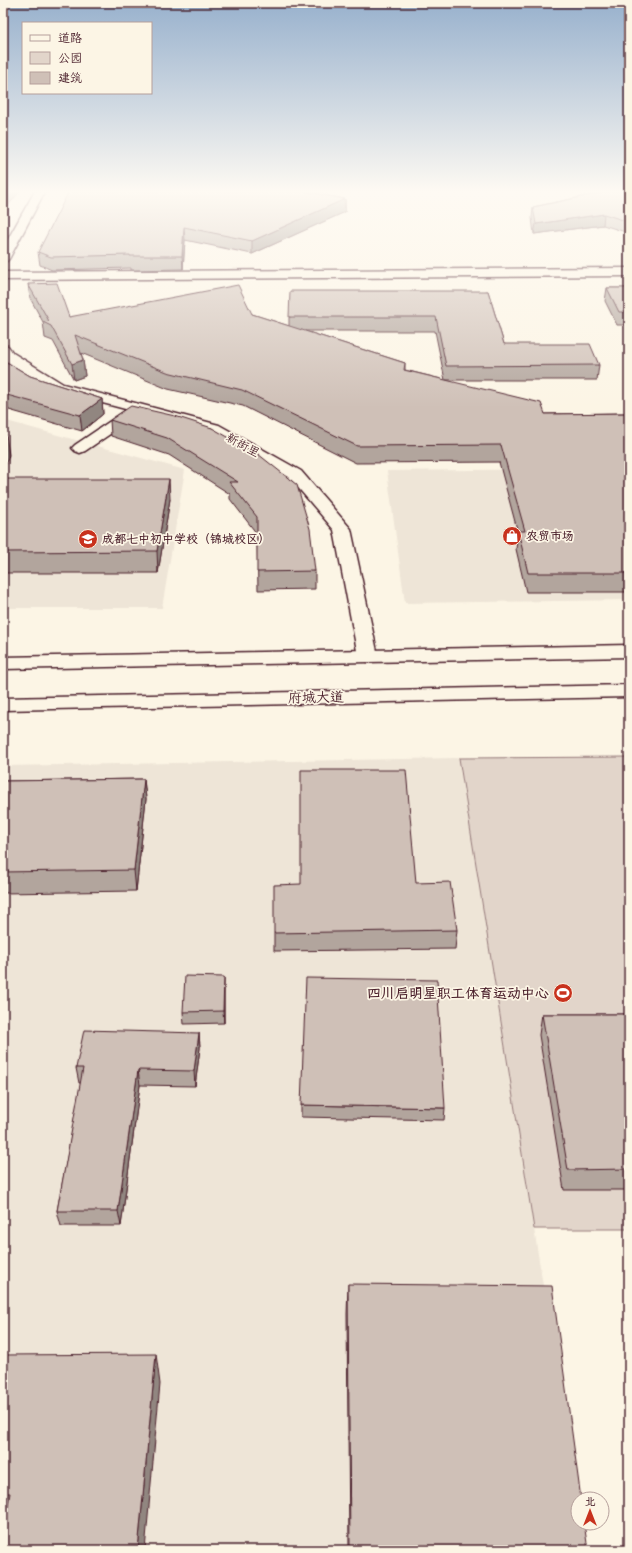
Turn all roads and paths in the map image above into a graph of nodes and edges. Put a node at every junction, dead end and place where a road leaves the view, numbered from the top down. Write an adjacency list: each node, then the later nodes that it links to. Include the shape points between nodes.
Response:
1 (629, 272): 2 (street)
2 (3, 276)
3 (3, 349): 4 (street, 新街里, via 8,356 58,387)
4 (139, 408): 5 (street); 7 (street, 新街里, via 214,428 295,474 342,529)
5 (80, 448)
6 (629, 652): 7 (street)
7 (368, 656): 8 (street)
8 (3, 663)
9 (629, 691): 10 (street, 府城大道)
10 (3, 704)

